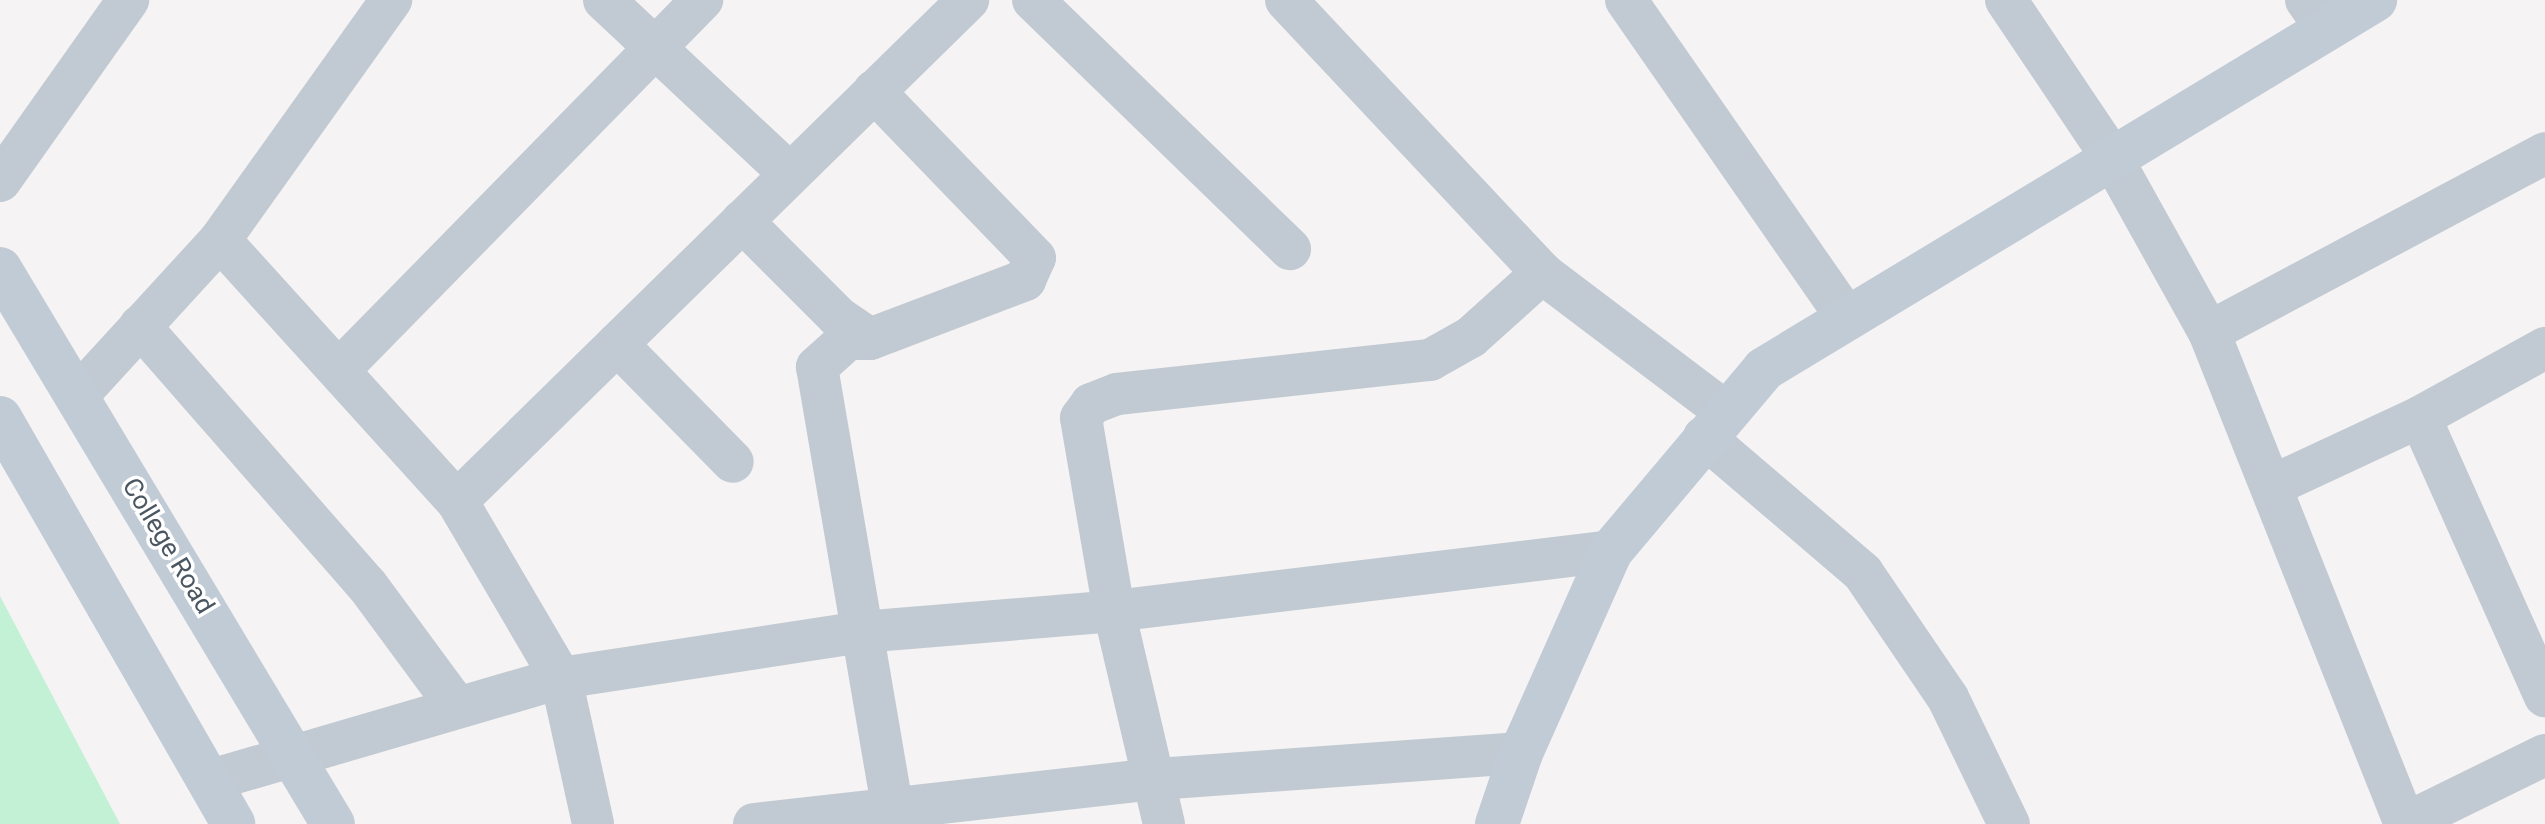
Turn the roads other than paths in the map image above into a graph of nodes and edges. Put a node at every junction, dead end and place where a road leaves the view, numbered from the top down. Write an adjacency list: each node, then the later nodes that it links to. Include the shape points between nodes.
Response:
1 (128, 0): 17 (street)
2 (391, 0): 19 (street)
3 (604, 0): 12 (street)
4 (702, 0): 12 (street)
5 (968, 0): 13 (street)
6 (1033, 0): 20 (street)
7 (1286, 0): 22 (street)
8 (1626, 0): 23 (street)
9 (2006, 0): 15 (street)
10 (2375, 0): 11 (street)
11 (2316, 15): 15 (street)
12 (654, 49): 16 (street); 29 (street)
13 (874, 91): 16 (street); 26 (street, via 1035,258 1036,265 1025,280)
14 (2545, 153): 25 (street)
15 (2112, 158): 23 (street); 25 (street)
16 (789, 173): 18 (street)
17 (0, 181)
18 (742, 221): 26 (street, via 839,318); 27 (street)
19 (220, 240): 24 (street); 29 (street)
20 (1290, 249)
21 (0, 269): 30 (street, College Road)
22 (1542, 273): 33 (street); 38 (street, via 1471,337 1430,360 1117,394 1091,404 1081,418)
23 (1847, 318): 33 (street, via 1764,369)
24 (140, 326): 30 (street); 42 (street, via 367,585)
25 (2209, 332): 35 (street)
26 (870, 339): 39 (street, via 848,339 817,367)
27 (617, 344): 34 (street); 36 (street)
28 (2545, 348): 31 (street)
29 (341, 368): 36 (street)
30 (78, 395): 43 (street, College Road)
31 (2420, 417): 35 (street); 41 (street)
32 (0, 418): 47 (street)
33 (1715, 424): 37 (street); 55 (street, via 1863,573 1948,698)
34 (733, 462)
35 (2274, 485): 56 (street)
36 (457, 501): 40 (street)
37 (1611, 551): 38 (street); 44 (street)
38 (1114, 611): 39 (street); 46 (street)
39 (861, 632): 40 (street); 48 (street)
40 (561, 678): 42 (street); 52 (street)
41 (2545, 696)
42 (457, 707): 43 (street)
43 (293, 753): 47 (street); 51 (street, College Road)
44 (1521, 753): 46 (street); 49 (street)
45 (2545, 755): 56 (street)
46 (1157, 779): 48 (street); 54 (street)
47 (208, 781): 50 (street)
48 (894, 816): 53 (street)
49 (1502, 822)
50 (233, 824)
51 (333, 824)
52 (593, 824)
53 (754, 824)
54 (1164, 824)
55 (2009, 824)
56 (2405, 824)

